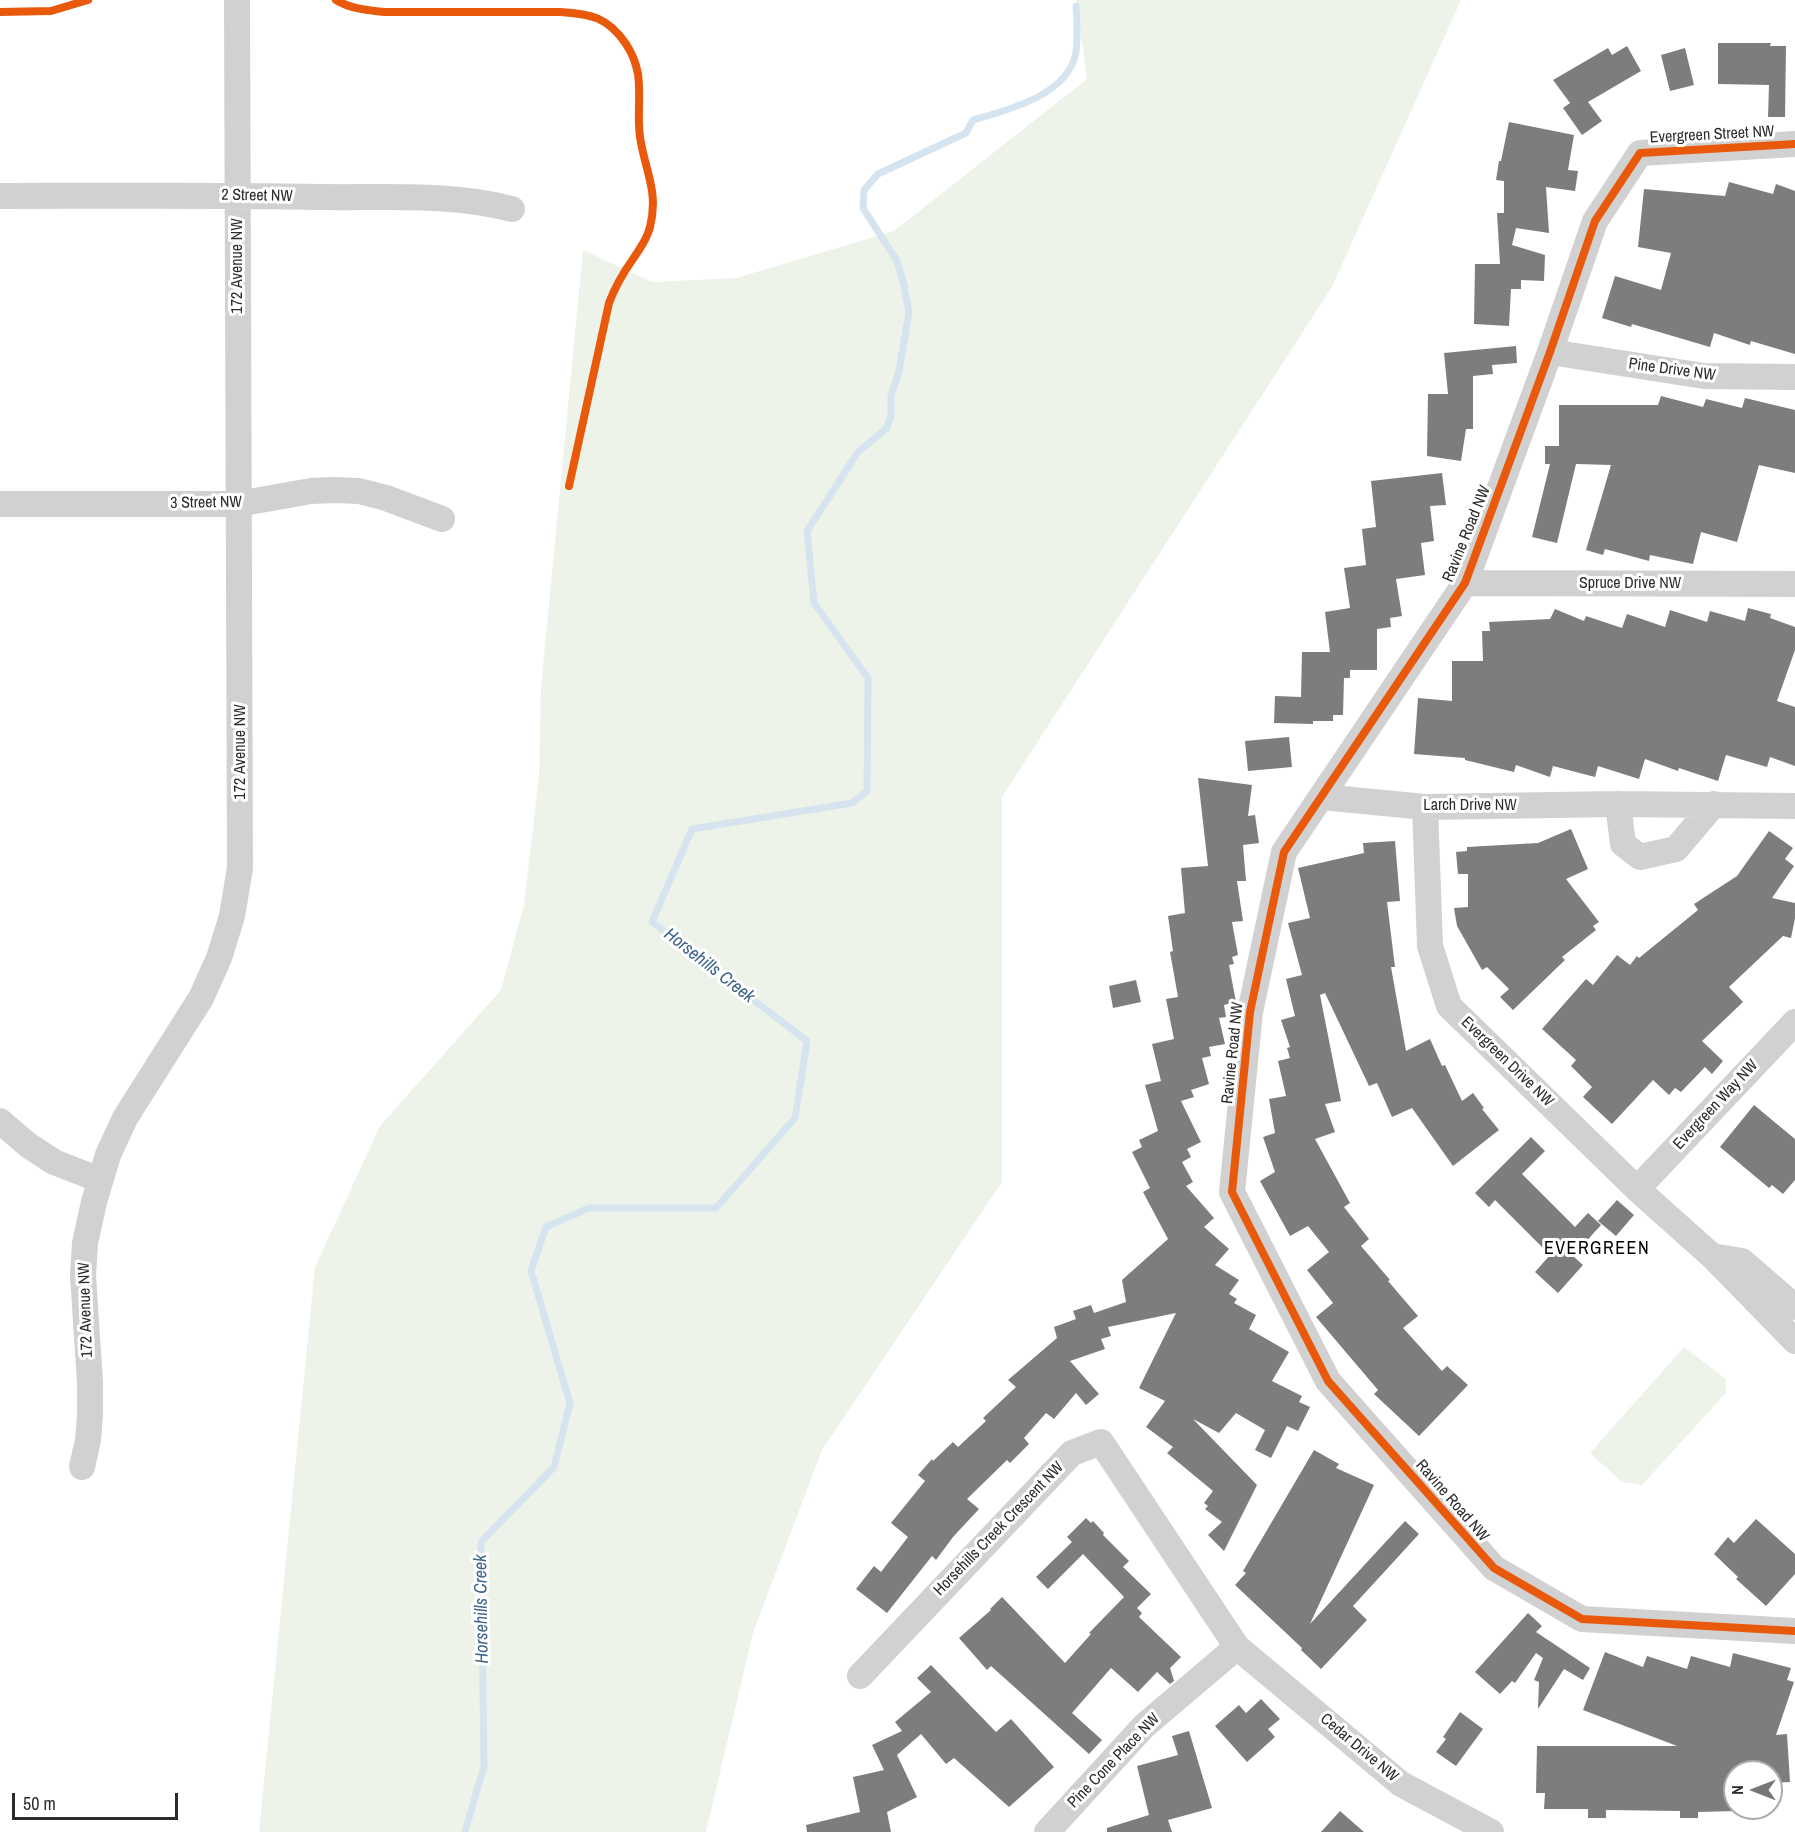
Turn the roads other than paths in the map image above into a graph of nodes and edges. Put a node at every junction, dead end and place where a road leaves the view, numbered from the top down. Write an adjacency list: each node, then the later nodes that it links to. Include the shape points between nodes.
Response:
1 (237, 0): 5 (street, 172 Avenue NW)
2 (1795, 144): 3 (street, Evergreen Street NW, via 1640,153)
3 (1635, 160): 7 (street, Ravine Road NW, via 1595,220)
4 (0, 196): 5 (street, 2 Street NW)
5 (238, 196): 6 (street, 2 Street NW, via 444,198); 10 (street, 172 Avenue NW)
6 (512, 209)
7 (1550, 352): 8 (street, Pine Drive NW, via 1704,376); 12 (street, Ravine Road NW)
8 (1795, 377)
9 (0, 504): 10 (street, 3 Street NW)
10 (238, 504): 11 (street, 3 Street NW, via 311,491 359,491); 21 (street, 172 Avenue NW, via 241,837 232,916 201,998 125,1118)
11 (442, 519)
12 (1465, 583): 13 (street, Spruce Drive NW); 14 (street, Ravine Road NW)
13 (1795, 585)
14 (1322, 797): 18 (street, Larch Drive NW); 27 (street, Ravine Road NW, via 1284,852 1250,1012 1232,1192 1328,1382 1494,1568 1582,1619)
15 (1618, 804): 16 (street, Larch Drive NW); 16 (street, via 1623,844 1640,857 1676,849); 18 (street, Larch Drive NW)
16 (1714, 804): 17 (street, Larch Drive NW)
17 (1795, 806)
18 (1425, 807): 22 (street, Evergreen Drive NW, via 1430,946 1449,1006)
19 (1795, 1022): 22 (street, Evergreen Way NW)
20 (0, 1121): 21 (street, via 54,1162)
21 (100, 1180): 26 (street, 172 Avenue NW, via 85,1242 90,1415)
22 (1637, 1189): 23 (street, Evergreen Drive NW)
23 (1712, 1256): 24 (street, via 1742,1261); 25 (street, Evergreen Drive NW)
24 (1795, 1307)
25 (1795, 1341)
26 (82, 1467)
27 (1795, 1631)
28 (1238, 1647): 29 (street, Horsehills Creek Crescent NW, via 1101,1442 1072,1453); 30 (street, Pine Cone Place NW, via 1144,1726); 31 (street, Cedar Drive NW, via 1401,1784)
29 (860, 1676)
30 (1047, 1832)
31 (1491, 1832)

